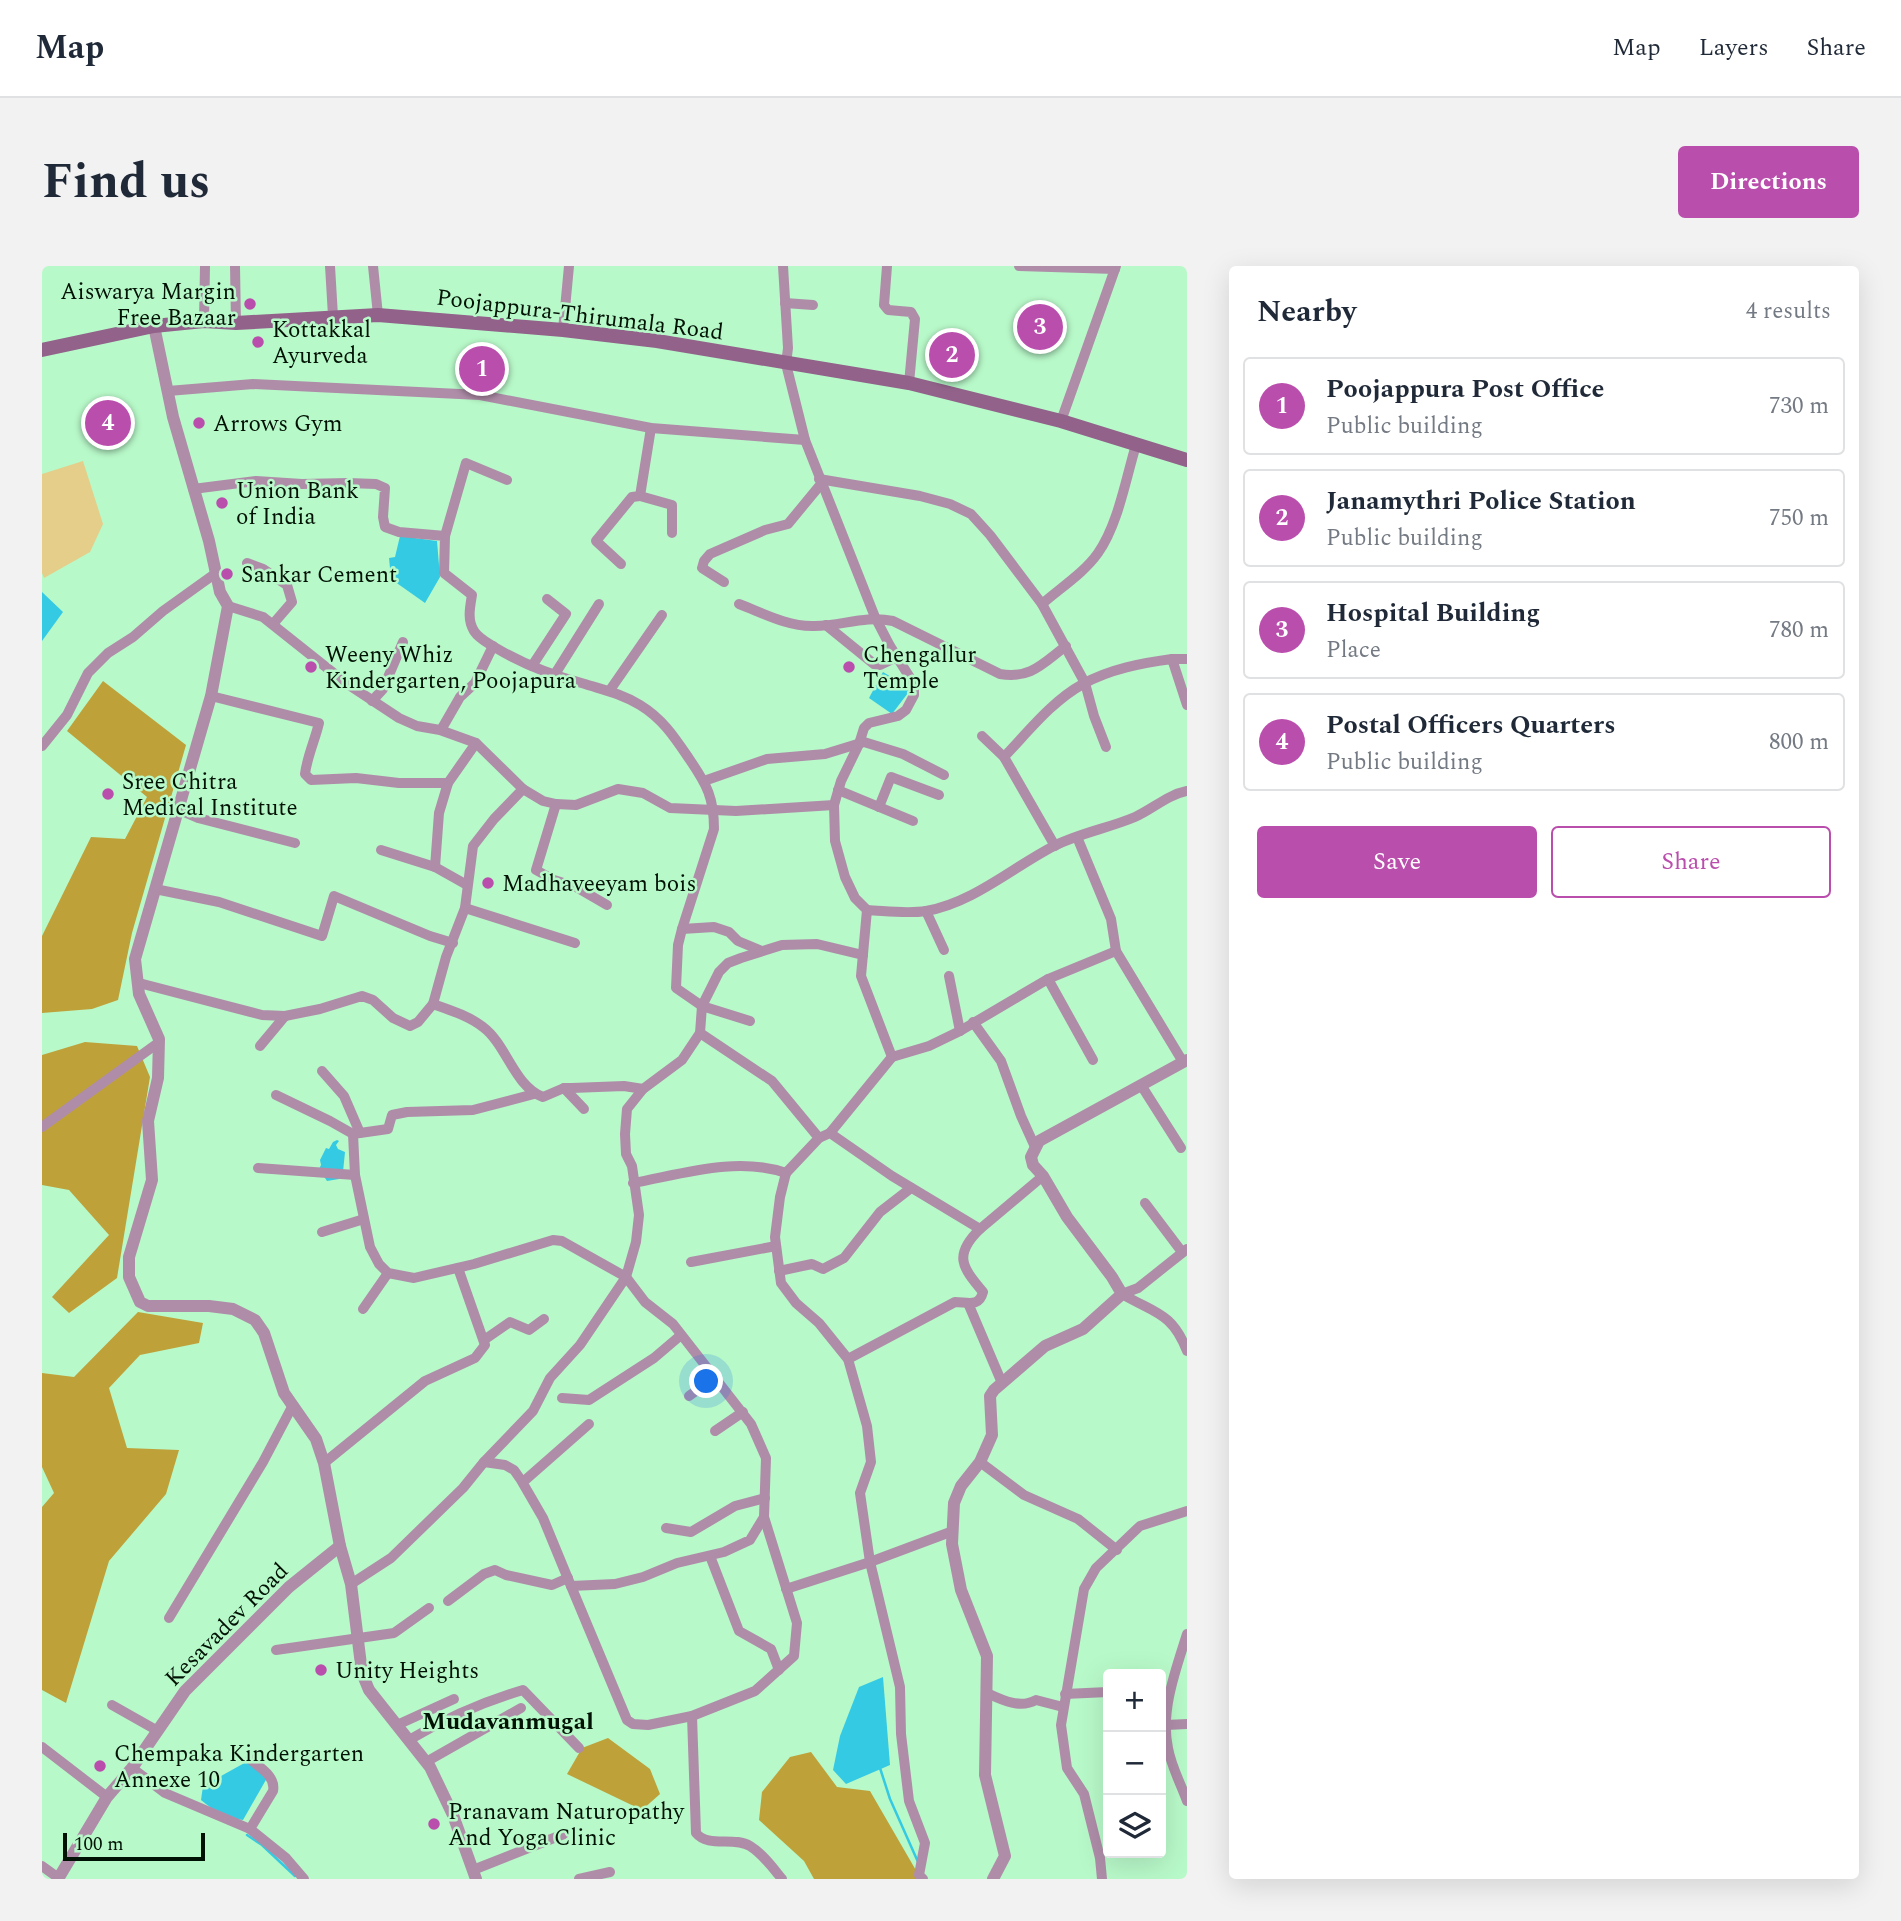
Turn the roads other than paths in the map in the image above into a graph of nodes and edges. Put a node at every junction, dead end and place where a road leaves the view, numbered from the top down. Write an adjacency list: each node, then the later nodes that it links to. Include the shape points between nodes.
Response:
1 (205, 266): 14 (street)
2 (235, 266): 15 (street)
3 (330, 266): 13 (street)
4 (373, 266): 12 (street)
5 (569, 266): 17 (street)
6 (783, 266): 10 (street)
7 (887, 266): 20 (street, via 884,305 888,310 907,310 915,319)
8 (1018, 266): 9 (street)
9 (1115, 267): 22 (street)
10 (785, 303): 11 (street); 19 (street)
11 (813, 305)
12 (378, 315): 13 (main road, Poojappura-Thirumala Road); 17 (main road, Poojappura-Thirumala Road)
13 (333, 316): 15 (main road, Poojappura-Thirumala Road)
14 (204, 321): 15 (main road, Poojappura-Thirumala Road); 16 (main road, Poojappura-Thirumala Road)
15 (236, 323)
16 (154, 326): 18 (main road, Poojappura-Thirumala Road); 21 (street)
17 (563, 330): 19 (main road, Poojappura-Thirumala Road)
18 (42, 349)
19 (786, 364): 20 (main road, Poojappura-Thirumala Road); 24 (street)
20 (909, 383): 22 (main road, Poojappura-Thirumala Road)
21 (168, 391): 23 (street, via 253,384 480,395); 29 (street)
22 (1060, 421): 25 (main road, Poojappura-Thirumala Road)
23 (650, 428): 24 (street); 30 (street)
24 (805, 440): 28 (street)
25 (1136, 445): 26 (main road, Poojappura-Thirumala Road); 40 (street, via 1101,550)
26 (1187, 460)
27 (507, 480): 32 (street, via 466,463)
28 (820, 481): 36 (street, via 788,524 710,554 702,568); 40 (street, via 920,496 971,514); 43 (street)
29 (193, 489): 32 (street, via 256,481 376,484 385,488 385,527); 35 (street)
30 (640, 496): 31 (street, via 672,505); 34 (street, via 632,497 596,541)
31 (671, 533)
32 (445, 536): 47 (street, via 444,573 472,595 469,615 475,632)
33 (247, 563): 44 (street, via 287,585 292,602)
34 (621, 564)
35 (216, 573): 41 (street); 63 (street, via 107,653 88,673 67,715)
36 (723, 582)
37 (547, 599): 52 (street, via 566,614)
38 (599, 604): 53 (street)
39 (739, 604): 45 (street, via 791,624)
40 (1042, 604): 48 (street)
41 (228, 606): 44 (street); 56 (street)
42 (662, 615): 55 (street)
43 (875, 617): 45 (street); 48 (street, via 1011,676 1029,672); 49 (street)
44 (273, 624): 57 (street)
45 (825, 625): 49 (street, via 874,664)
46 (403, 642): 57 (street, via 383,690)
47 (493, 646): 52 (street); 59 (street, via 475,683 460,697)
48 (1066, 646): 54 (street)
49 (897, 657): 62 (street, via 914,684 914,695 898,716 869,723)
50 (1172, 659): 51 (street); 54 (street, via 1131,666); 58 (street)
51 (1187, 659)
52 (532, 666): 53 (street)
53 (555, 674): 55 (street)
54 (1085, 683): 64 (street); 65 (street, via 1048,711)
55 (610, 690): 67 (street, via 658,717)
56 (211, 696): 68 (street, via 319,723 305,774 312,780); 76 (street)
57 (372, 701): 59 (street, via 417,726)
58 (1187, 705)
59 (441, 730): 61 (street)
60 (982, 736): 65 (street)
61 (476, 743): 68 (street); 69 (street)
62 (859, 744): 66 (street, via 903,754); 67 (street, via 825,754 767,759); 70 (street)
63 (42, 746)
64 (1106, 747)
65 (1004, 757): 81 (street)
66 (944, 775)
67 (704, 781): 77 (street)
68 (448, 783): 83 (street, via 439,813)
69 (523, 789): 73 (street); 84 (street, via 473,846)
70 (838, 790): 74 (street); 75 (street)
71 (1187, 791): 79 (street, via 1125,821)
72 (939, 795): 75 (street, via 891,777)
73 (556, 804): 77 (street, via 576,805 618,789 643,793 670,808); 86 (street, via 536,870)
74 (834, 805): 77 (street); 88 (street, via 835,841 845,877)
75 (879, 807): 78 (street)
76 (177, 809): 80 (street); 85 (street)
77 (714, 810): 90 (street, via 714,829)
78 (913, 821)
79 (1077, 837): 81 (street); 95 (street, via 1111,919)
80 (295, 843)
81 (1055, 846): 89 (street, via 966,896)
82 (381, 850): 83 (street)
83 (435, 867): 84 (street)
84 (467, 885): 87 (street)
85 (155, 889): 91 (street, via 219,902 322,936 334,895); 99 (street, via 135,959)
86 (607, 905)
87 (465, 908): 91 (street); 92 (street)
88 (867, 910): 89 (street); 96 (street)
89 (926, 911): 93 (street)
90 (682, 929): 94 (street, via 714,927); 101 (street, via 676,988)
91 (453, 943): 100 (street)
92 (575, 943)
93 (944, 950)
94 (762, 951): 96 (street, via 817,944); 101 (street, via 728,963)
95 (1115, 951): 98 (street); 111 (street)
96 (863, 955): 109 (street, via 861,976)
97 (949, 976): 105 (street)
98 (1048, 979): 104 (street); 110 (street)
99 (139, 983): 102 (street, via 262,1015); 107 (street)
100 (433, 1004): 102 (street, via 410,1026 362,996); 116 (street, via 484,1027)
101 (702, 1006): 103 (street); 106 (street)
102 (285, 1016): 108 (street)
103 (750, 1021)
104 (973, 1023): 105 (street); 123 (street, via 1001,1060)
105 (960, 1031): 109 (street)
106 (700, 1032): 115 (street, via 682,1060); 122 (street, via 772,1081)
107 (159, 1043): 119 (street); 154 (street, via 158,1078 148,1121 152,1180 129,1257 133,1289 148,1306 221,1307 255,1320)
108 (260, 1046)
109 (892, 1057): 120 (street)
110 (1093, 1060)
111 (1186, 1060): 113 (street)
112 (322, 1071): 121 (street, via 344,1096)
113 (1141, 1085): 123 (street); 124 (street)
114 (564, 1088): 115 (street); 116 (street, via 543,1097); 118 (street)
115 (643, 1089): 129 (street, via 627,1109 625,1134)
116 (534, 1094): 121 (street, via 473,1110 392,1115 388,1129)
117 (276, 1095): 121 (street)
118 (584, 1109)
119 (42, 1127)
120 (830, 1133): 122 (street); 130 (street)
121 (357, 1134): 127 (street)
122 (819, 1138): 126 (street)
123 (1035, 1147): 128 (street, via 1033,1165)
124 (1181, 1148)
125 (258, 1168): 127 (street)
126 (786, 1173): 129 (street, via 766,1166 733,1167); 135 (street)
127 (355, 1175): 132 (street)
128 (1043, 1177): 133 (street); 142 (street)
129 (633, 1183): 141 (street, via 639,1215)
130 (911, 1188): 133 (street); 139 (street, via 880,1212 844,1258 823,1269 811,1264)
131 (1145, 1203): 136 (street)
132 (364, 1219): 134 (street); 140 (street, via 370,1247)
133 (980, 1229): 143 (street, via 962,1254 969,1276 984,1292 978,1302)
134 (322, 1232)
135 (776, 1246): 137 (street); 139 (street)
136 (1185, 1250): 142 (street, via 1138,1288)
137 (691, 1262)
138 (458, 1268): 140 (street, via 414,1278); 141 (street, via 553,1240); 147 (street)
139 (779, 1271): 149 (street, via 781,1283 796,1303)
140 (388, 1273): 144 (street)
141 (626, 1277): 146 (street); 158 (street, via 580,1345 550,1378 533,1411)
142 (1122, 1294): 148 (street, via 1165,1315); 151 (street, via 1083,1329 1045,1346)
143 (968, 1303): 149 (street, via 955,1302); 151 (street)
144 (363, 1309)
145 (544, 1319): 147 (street, via 529,1330 510,1322)
146 (681, 1335): 150 (street); 153 (street, via 589,1400)
147 (484, 1340): 160 (street, via 475,1358 425,1381)
148 (1187, 1351)
149 (848, 1359): 170 (street, via 867,1426 871,1462 860,1493)
150 (715, 1377): 152 (street); 155 (street)
151 (1002, 1383): 159 (street, via 990,1396 992,1435)
152 (689, 1396)
153 (562, 1398)
154 (293, 1405): 160 (street, via 316,1439); 176 (street)
155 (743, 1412): 157 (street); 162 (street, via 766,1458)
156 (589, 1424): 161 (street)
157 (715, 1432)
158 (484, 1462): 161 (street, via 505,1465); 172 (street, via 391,1558)
159 (980, 1462): 166 (street, via 954,1503); 168 (street, via 1024,1495 1078,1519)
160 (324, 1463): 167 (street)
161 (523, 1482): 171 (street)
162 (765, 1498): 164 (street); 165 (street, via 735,1506 691,1532)
163 (1187, 1511): 168 (street, via 1140,1526)
164 (764, 1517): 169 (street, via 750,1540); 173 (street)
165 (666, 1528)
166 (953, 1531): 170 (street); 183 (street, via 961,1590 987,1656)
167 (340, 1546): 172 (street); 193 (street, Kesavadev Road, via 289,1587 185,1691)
168 (1117, 1550): 184 (street, via 1096,1568 1084,1589)
169 (710, 1556): 171 (street, via 615,1584); 180 (street, via 739,1631 771,1649)
170 (870, 1562): 173 (street); 211 (street, via 900,1687 909,1801 925,1843 919,1875)
171 (569, 1582): 174 (street, via 552,1584 495,1570); 189 (street, via 627,1720 648,1725)
172 (351, 1584): 178 (street)
173 (786, 1589): 180 (street, via 797,1623 794,1656)
174 (449, 1601)
175 (429, 1608): 178 (street, via 394,1633)
176 (169, 1618)
177 (1187, 1634): 181 (street)
178 (358, 1639): 179 (street); 191 (street, via 369,1690)
179 (276, 1650)
180 (779, 1670): 189 (street, via 755,1691)
181 (1166, 1690)
182 (1103, 1692): 184 (street)
183 (987, 1693): 187 (street, via 1010,1702 1035,1700); 212 (street, via 985,1775 1005,1856)
184 (1065, 1694): 187 (street)
185 (454, 1699): 191 (street)
186 (112, 1705): 193 (street)
187 (1063, 1707): 213 (street, via 1067,1768 1084,1794)
188 (521, 1708): 198 (street)
189 (692, 1716): 210 (street, via 696,1833 710,1841 750,1846)
190 (1187, 1724): 192 (street)
191 (397, 1725): 194 (street)
192 (1166, 1725): 201 (street, via 1168,1749)
193 (158, 1731): 199 (street, Kesavadev Road)
194 (409, 1740): 196 (street, via 463,1711 523,1690); 198 (street)
195 (42, 1748): 200 (street)
196 (579, 1748)
197 (250, 1759): 202 (street, via 274,1784)
198 (426, 1762): 206 (street, via 453,1815)
199 (132, 1769): 200 (street, Kesavadev Road); 202 (street, via 165,1793)
200 (107, 1797): 207 (street, Kesavadev Road)
201 (1187, 1801)
202 (250, 1829): 208 (street)
203 (564, 1834): 206 (street)
204 (42, 1866): 207 (street)
205 (610, 1872): 209 (street)
206 (474, 1875)
207 (59, 1879)
208 (304, 1879)
209 (579, 1879)
210 (782, 1879)
211 (923, 1879)
212 (993, 1879)
213 (1102, 1879)

